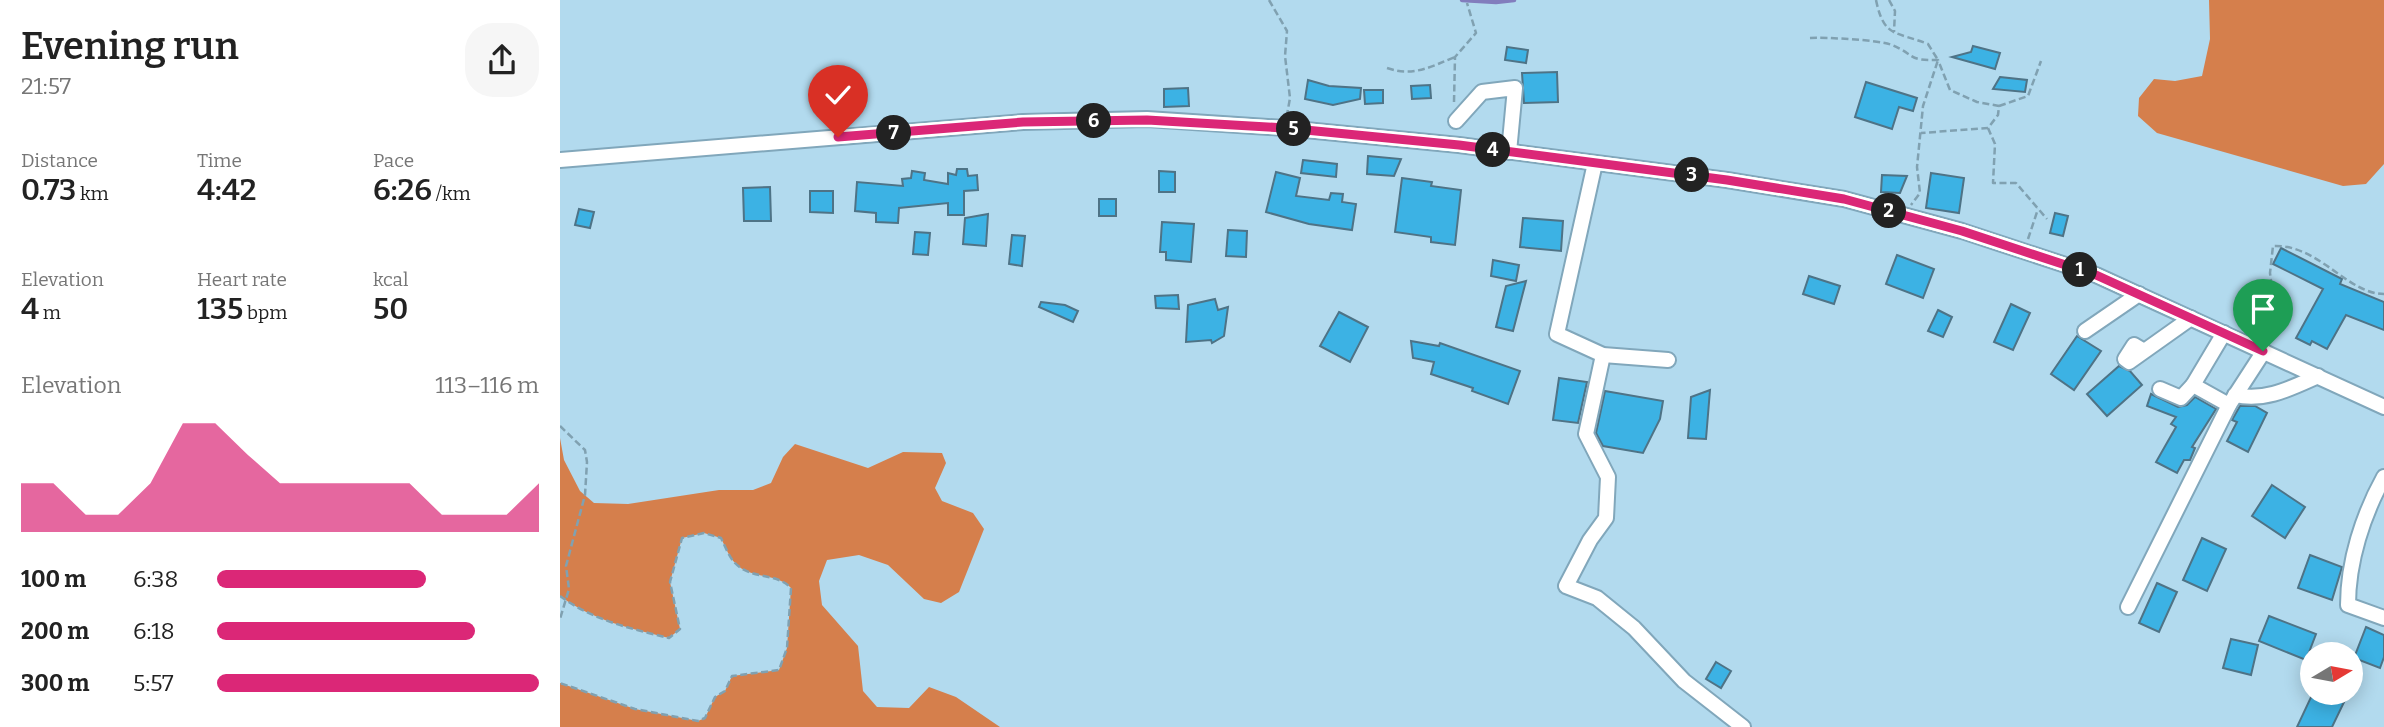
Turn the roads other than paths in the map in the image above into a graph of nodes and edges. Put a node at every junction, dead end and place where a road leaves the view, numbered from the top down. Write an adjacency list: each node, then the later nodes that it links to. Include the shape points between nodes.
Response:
1 (1457, 121): 2 (street, via 1482,92 1515,89)
2 (1509, 152): 3 (street, via 1285,128 1147,120 1023,122); 4 (street)
3 (560, 160)
4 (1595, 163): 5 (street, via 1831,197 2024,251); 11 (street, via 1557,334)
5 (2139, 294): 6 (street); 7 (street)
6 (2191, 318): 8 (street); 9 (street)
7 (2085, 331)
8 (2224, 333): 10 (street); 14 (street)
9 (2144, 351)
10 (2263, 351): 13 (street); 16 (street)
11 (1603, 355): 12 (street); 21 (street, via 1586,434 1608,477 1606,518 1566,586 1597,598 1634,628 1685,681)
12 (1668, 360)
13 (2318, 376): 16 (street, via 2281,393); 17 (street)
14 (2193, 385): 15 (street, via 2182,398); 16 (street)
15 (2160, 389)
16 (2232, 400): 19 (street)
17 (2384, 407)
18 (2384, 477): 20 (street, via 2368,505 2348,588 2348,605)
19 (2128, 607)
20 (2384, 618)
21 (1743, 727)

